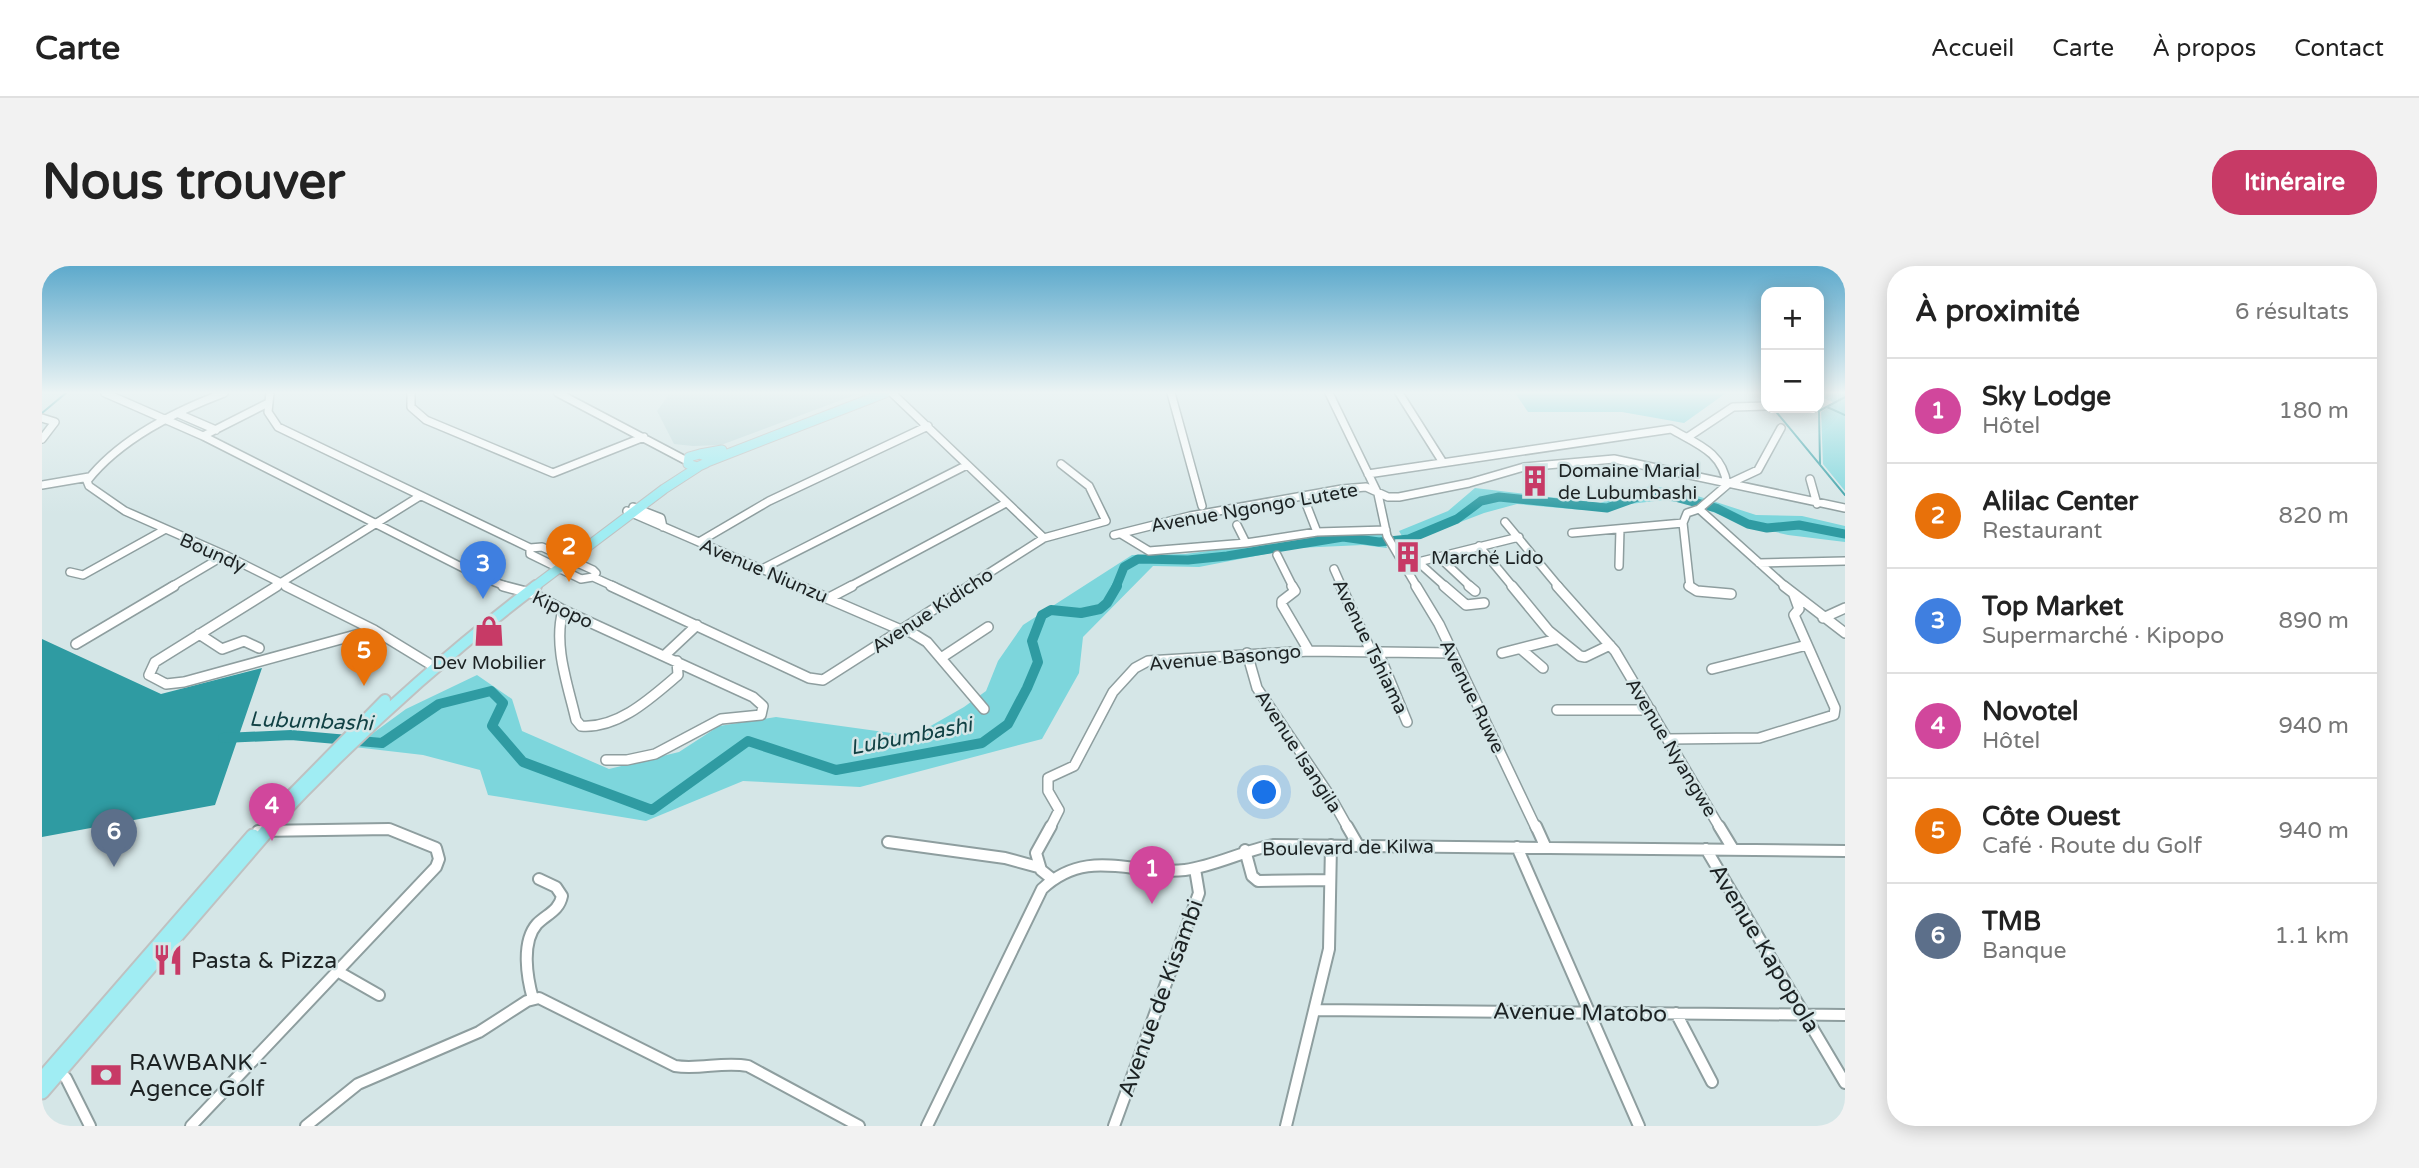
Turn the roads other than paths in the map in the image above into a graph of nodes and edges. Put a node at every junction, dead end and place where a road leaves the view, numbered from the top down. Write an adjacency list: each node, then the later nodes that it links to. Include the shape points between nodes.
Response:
1 (146, 433): 28 (street)
2 (197, 433): 18 (street, Kipopo)
3 (209, 433): 18 (street)
4 (291, 433): 33 (street)
5 (457, 433): 19 (street, via 553,473)
6 (636, 433): 19 (street)
7 (771, 433): 22 (main road)
8 (773, 433): 24 (main road)
9 (913, 433): 52 (street, via 788,491)
10 (935, 433): 26 (street)
11 (1182, 433): 37 (street)
12 (1348, 433): 27 (street)
13 (1424, 433): 23 (street)
14 (1650, 433): 23 (street)
15 (1679, 433): 20 (street)
16 (1694, 433): 20 (street)
17 (1778, 433): 31 (street, via 1758,470)
18 (203, 436): 42 (street, Kipopo)
19 (643, 437): 21 (street)
20 (1688, 437): 31 (street, via 1716,454 1727,473)
21 (672, 451): 22 (street); 24 (street)
22 (700, 454): 24 (main road, via 691,456); 24 (main road, via 707,456)
23 (1442, 461): 27 (street)
24 (695, 464): 40 (main road)
25 (1061, 464): 51 (street, Avenue Kidicho, via 1089,486 1106,520)
26 (967, 465): 35 (street); 66 (street)
27 (1368, 474): 32 (street)
28 (89, 477): 30 (street); 46 (street, Boundy, via 89,486 104,499)
29 (1810, 479): 36 (street)
30 (42, 485)
31 (1727, 485): 32 (street, Avenue Ngongo Lutete, via 1614,459 1524,467 1399,497); 36 (street, Avenue Ngongo Lutete); 38 (street)
32 (1377, 491): 34 (street, Avenue Ngongo Lutete, via 1363,487); 48 (street)
33 (420, 496): 42 (street); 55 (street)
34 (1303, 496): 47 (street); 53 (street, Avenue Ngongo Lutete, via 1117,534 1146,551)
35 (1006, 503): 51 (street); 75 (street)
36 (1817, 504): 39 (street, Avenue Ngongo Lutete)
37 (1202, 506)
38 (1700, 508): 43 (street, via 1687,513); 62 (street)
39 (1845, 508)
40 (632, 510): 52 (street, Avenue Niunzu); 59 (main road)
41 (1505, 522): 50 (street, Avenue Nyangwe)
42 (377, 523): 70 (street); 71 (street, Kipopo, via 479,576)
43 (1683, 523): 45 (street); 73 (street, via 1689,587)
44 (1237, 525): 53 (street)
45 (1620, 528): 49 (street); 64 (street)
46 (163, 530): 56 (street, Boundy); 68 (street, via 83,575)
47 (1317, 532): 48 (street); 53 (street)
48 (1387, 533): 63 (street, Avenue Ruwe)
49 (1572, 533)
50 (1519, 537): 54 (street); 88 (street, Avenue Nyangwe)
51 (1044, 538): 82 (street, Avenue Kidicho)
52 (699, 542): 66 (street, Avenue Niunzu)
53 (1246, 543)
54 (1479, 546): 58 (street); 86 (street)
55 (530, 548): 59 (street, via 539,547); 65 (street, via 529,553)
56 (225, 555): 70 (street, Boundy); 87 (street)
57 (1277, 555): 92 (street, via 1295,591 1282,606)
58 (1439, 557): 61 (street); 72 (street)
59 (567, 559): 65 (main road); 69 (street, via 595,571)
60 (1845, 561): 62 (street)
61 (1418, 562): 63 (street); 76 (street, via 1466,605)
62 (1759, 563): 74 (street)
63 (1402, 566): 95 (street, Avenue Ruwe)
64 (1619, 566)
65 (556, 567): 69 (street, via 583,579); 71 (main road)
66 (762, 569): 75 (street, Avenue Niunzu)
67 (1334, 569): 94 (street, Avenue Tshiama)
68 (70, 572)
69 (593, 577): 80 (street)
70 (279, 583): 83 (street, Boundy); 85 (street)
71 (525, 591): 78 (street, Kipopo); 100 (main road)
72 (1475, 591)
73 (1731, 594)
74 (1794, 595): 79 (street); 89 (street, via 1799,609 1794,615)
75 (829, 598): 82 (street, Avenue Niunzu)
76 (1484, 603)
77 (1845, 608): 79 (street)
78 (563, 610): 97 (street, Kipopo); 99 (street, via 561,642 581,726 596,727 644,702 678,675)
79 (1823, 618): 84 (street)
80 (697, 625): 82 (street, Avenue Kidicho, via 820,680); 97 (street)
81 (988, 627): 98 (street)
82 (902, 629): 98 (street, Avenue Niunzu, via 928,642)
83 (374, 630): 85 (street, via 184,682 166,684 149,675 155,662); 100 (street, Boundy)
84 (1845, 633)
85 (199, 634): 90 (street, via 222,649 244,641)
86 (1557, 639): 88 (street, via 1582,657); 91 (street)
87 (76, 644)
88 (1610, 645): 105 (street, Avenue Nyangwe)
89 (1807, 645): 102 (street); 107 (street, via 1834,715 1759,738)
90 (259, 648)
91 (1521, 649): 96 (street); 101 (street)
92 (1309, 651): 93 (street, Avenue Basongo); 94 (street, Avenue Basongo)
93 (1247, 653): 112 (street, Avenue Isangila, via 1257,688); 119 (street, Avenue Basongo, via 1147,661 1127,674 1074,766 1048,778 1048,791 1059,810 1038,846)
94 (1375, 653): 95 (street, Avenue Basongo); 106 (street, Avenue Tshiama)
95 (1453, 653): 114 (street, Avenue Ruwe)
96 (1502, 653)
97 (665, 655): 99 (street, Kipopo)
98 (941, 657): 103 (street, Avenue Niunzu)
99 (677, 661): 108 (street, Kipopo, via 753,697 763,706 761,715 721,719 655,754)
100 (431, 664): 109 (main road, via 345,744)
101 (1544, 668)
102 (1712, 669)
103 (984, 709)
104 (1557, 710): 105 (street)
105 (1651, 710): 107 (street, Avenue Nyangwe)
106 (1407, 722)
107 (1668, 739): 116 (street, Avenue Nyangwe)
108 (606, 760)
109 (262, 831): 124 (street, via 388,829 439,853 436,867); 132 (main road)
110 (888, 842): 119 (street)
111 (1331, 845): 112 (street, Boulevard de Kilwa); 117 (street, Boulevard de Kilwa); 123 (street)
112 (1358, 845): 113 (street, Boulevard de Kilwa)
113 (1517, 847): 114 (street, Boulevard de Kilwa); 128 (street)
114 (1546, 848): 115 (street, Boulevard de Kilwa)
115 (1706, 849): 116 (street, Boulevard de Kilwa); 130 (street, Avenue Kapopola)
116 (1732, 849): 118 (street, Boulevard de Kilwa)
117 (1245, 850): 120 (street, Boulevard de Kilwa); 123 (street, via 1252,876 1258,881)
118 (1845, 851)
119 (1038, 867): 121 (street)
120 (1195, 869): 121 (street, Boulevard de Kilwa, via 1080,866); 141 (street, Avenue de Kisambi, via 1199,893)
121 (1051, 878): 140 (street)
122 (539, 879): 126 (street, via 556,887 562,896 559,906 540,921 531,937)
123 (1330, 880): 127 (street, via 1329,950)
124 (337, 971): 125 (street); 137 (street)
125 (379, 995)
126 (533, 999): 138 (street, via 479,1032 358,1084); 139 (street, via 547,1000 679,1067 748,1066)
127 (1316, 1010): 128 (street, Avenue Matobo); 142 (street)
128 (1589, 1012): 129 (street, Avenue Matobo); 143 (street)
129 (1676, 1013): 130 (street, Avenue Matobo); 133 (street)
130 (1805, 1015): 131 (street, Avenue Matobo); 134 (street, Avenue Kapopola)
131 (1845, 1015)
132 (51, 1073): 135 (main road); 136 (street)
133 (1712, 1082)
134 (1845, 1083)
135 (42, 1092)
136 (90, 1126)
137 (191, 1126)
138 (306, 1126)
139 (859, 1126)
140 (927, 1126)
141 (1114, 1126)
142 (1286, 1126)
143 (1639, 1126)

